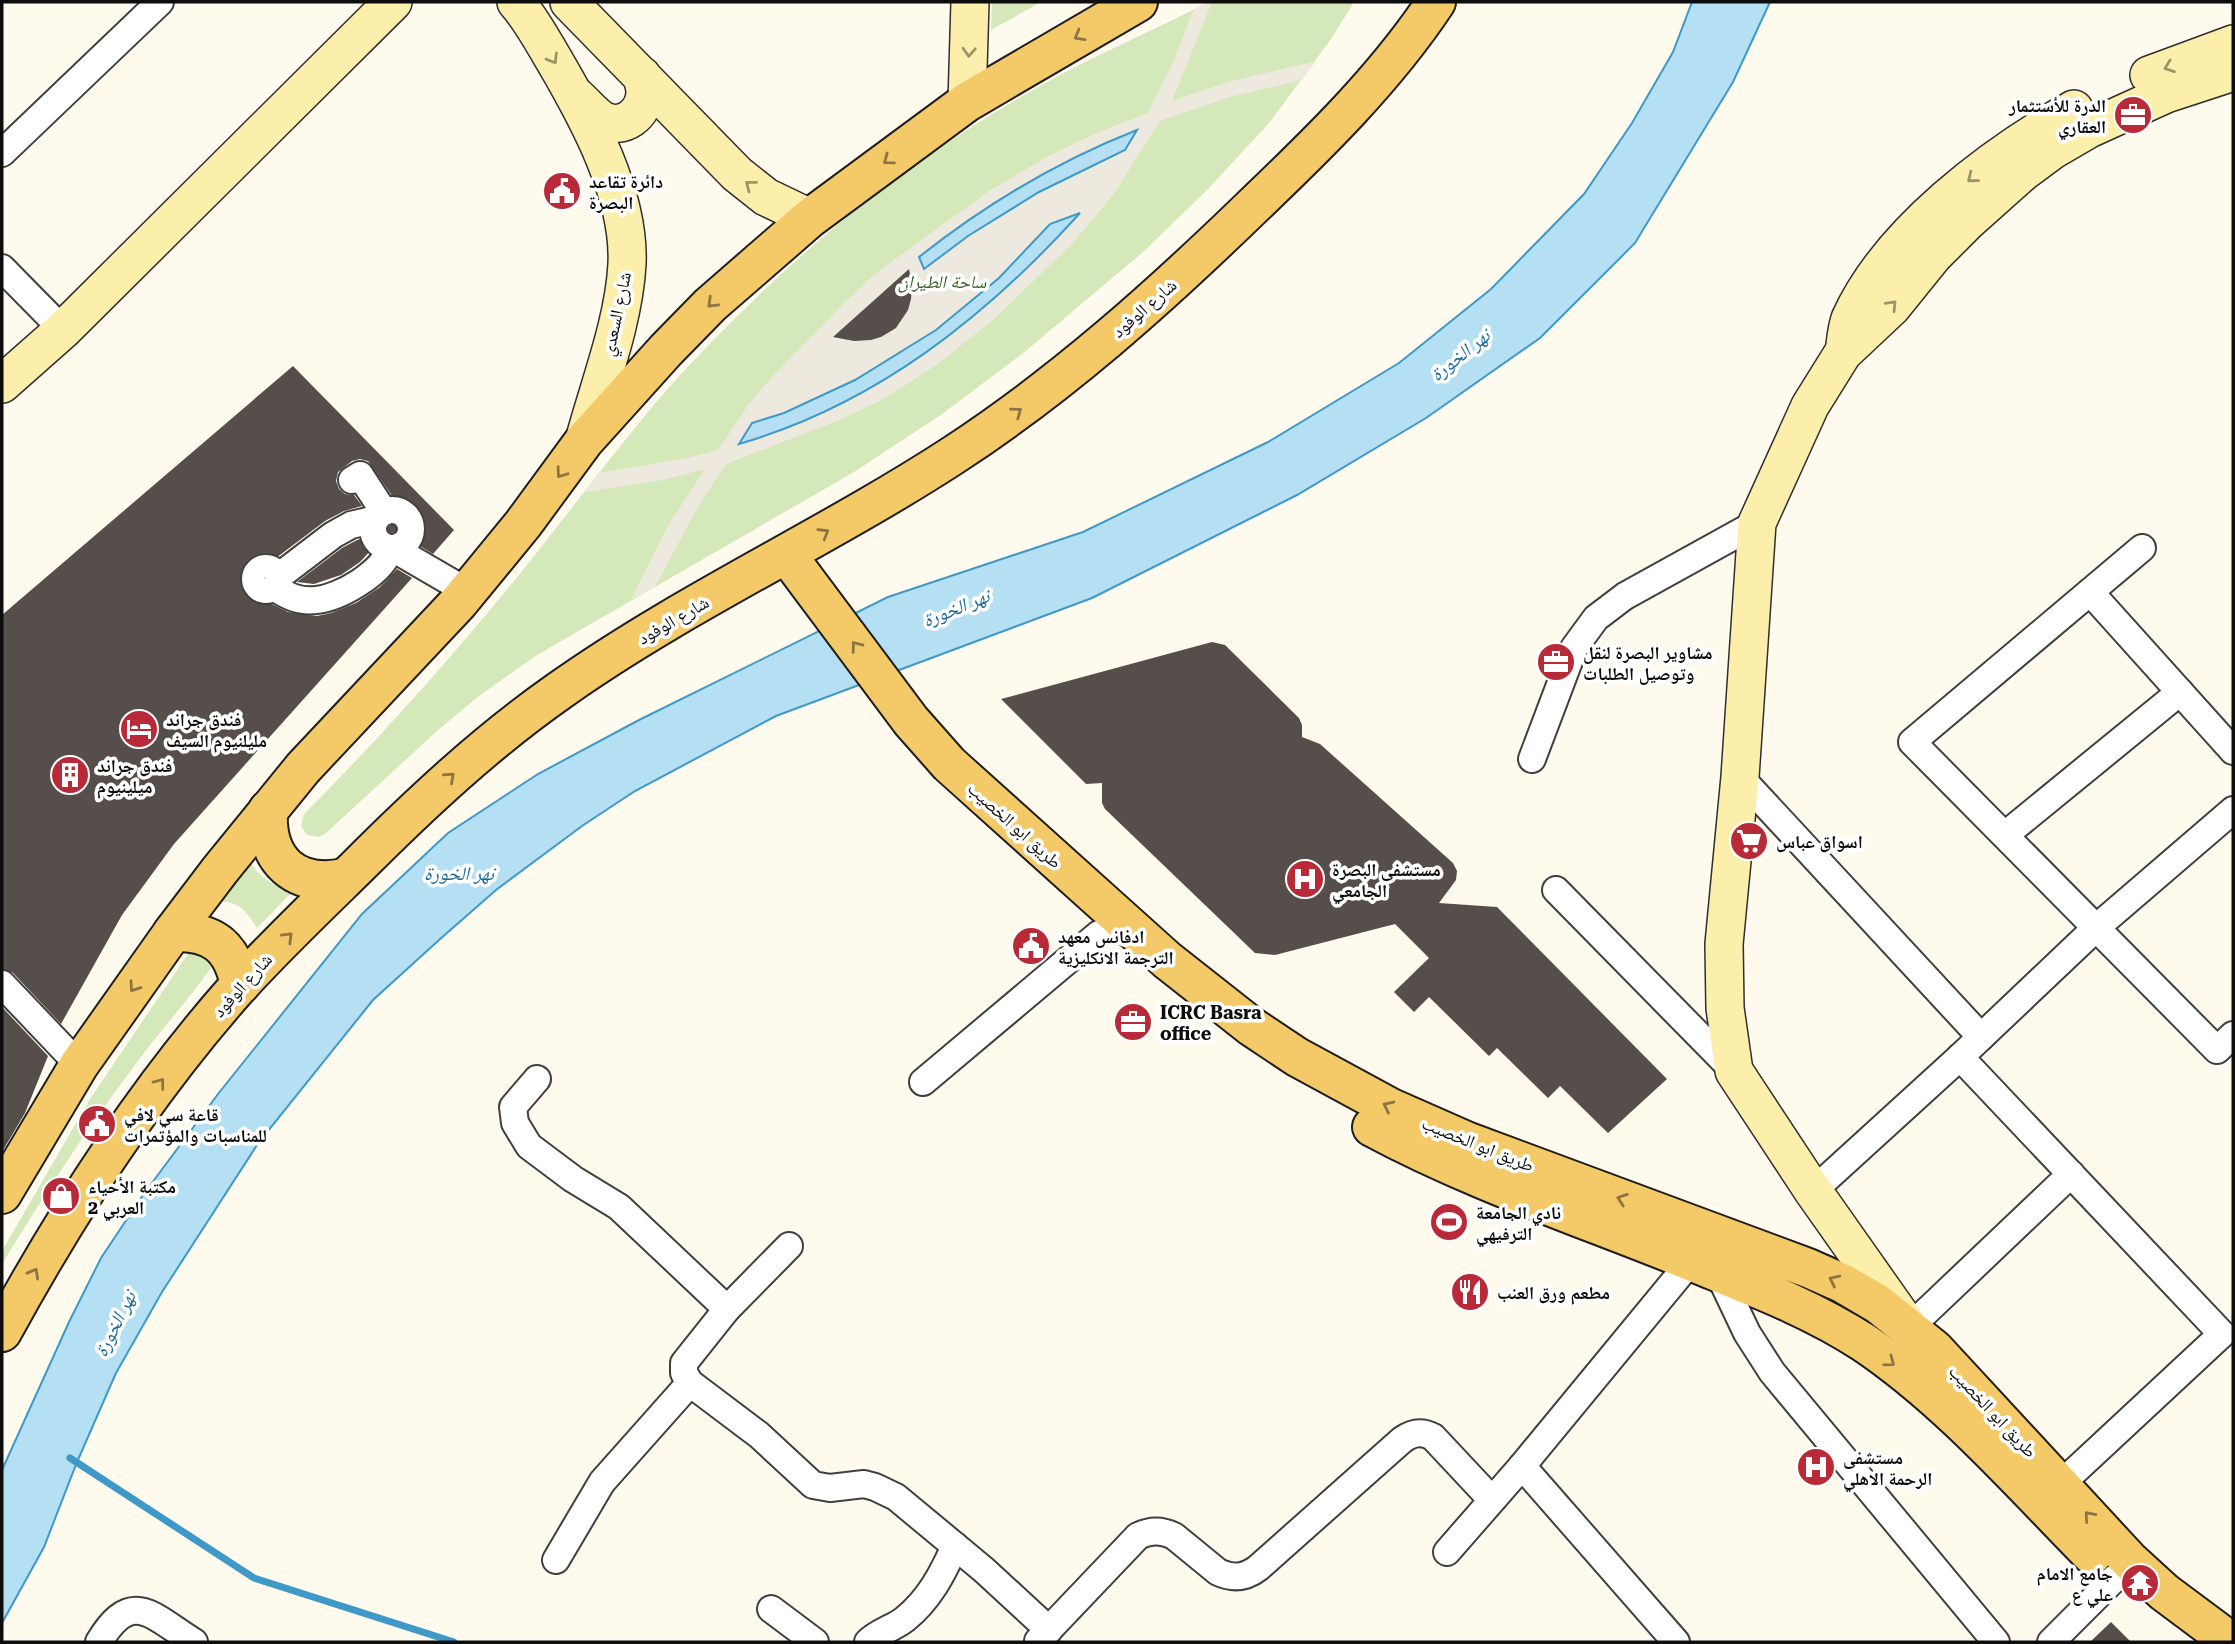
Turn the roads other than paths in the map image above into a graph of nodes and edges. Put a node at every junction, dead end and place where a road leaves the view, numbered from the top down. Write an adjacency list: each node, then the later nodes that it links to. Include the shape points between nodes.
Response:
1 (160, 2): 13 (street)
2 (393, 2): 16 (street)
3 (516, 2): 11 (street, شارع السعدي, one-way to 11)
4 (569, 2): 10 (street)
5 (970, 2): 12 (street, one-way to 12)
6 (1138, 2): 12 (main road, one-way to 12)
7 (1425, 11): 25 (main road, شارع الوفود, one-way to 7, via 948,458 1085,359 1179,278 1314,148 1368,90)
8 (2233, 44): 17 (street, one-way to 17, via 2082,104 1966,182 1931,213 1876,275 1850,320)
9 (2233, 72): 17 (street, one-way to 9, via 1892,307 1967,222 2053,150 2166,94)
10 (642, 76): 11 (street, via 643,104 636,116 616,124 602,120); 14 (street, one-way to 10, via 750,186)
11 (574, 94): 19 (street, شارع السعدي, via 601,150 622,212 627,265)
12 (967, 102): 14 (main road, one-way to 14)
13 (2, 153)
14 (810, 218): 19 (main road, one-way to 19, via 710,305)
15 (2, 268): 16 (street)
16 (63, 330): 18 (street)
17 (1843, 353): 22 (street, via 1810,406)
18 (2, 384)
19 (584, 441): 26 (main road, one-way to 26)
20 (352, 480): 21 (street, via 360,475)
21 (380, 515): 23 (street, via 394,510 410,521 407,541); 23 (street, via 333,535 276,582 290,598 316,600 344,591 375,571)
22 (1757, 523): 31 (street, via 1625,596 1596,618 1574,648); 32 (street)
23 (395, 547): 26 (street)
24 (2142, 548): 27 (street)
25 (775, 561): 28 (main road, طريق ابو الخصيب); 36 (main road, شارع الوفود, one-way to 25, via 445,782 513,725 594,667)
26 (468, 592): 33 (main road)
27 (2090, 592): 29 (street); 35 (street, via 1912,742)
28 (873, 690): 40 (main road, طريق ابو الخصيب, via 891,737 931,783); 50 (main road, طريق ابو الخصيب, one-way to 28, via 1252,1027 1209,995 970,785)
29 (2180, 692): 30 (street); 35 (street)
30 (2233, 751)
31 (1532, 759)
32 (1740, 777): 44 (street); 47 (street, via 1724,944 1725,1008)
33 (268, 810): 36 (main road, via 267,829 280,862 310,880); 39 (main road)
34 (2233, 810): 38 (street)
35 (2005, 835): 38 (street)
36 (345, 878): 42 (main road, شارع الوفود, one-way to 36)
37 (1556, 890): 47 (street)
38 (2097, 927): 43 (street, via 2217,1051); 44 (street)
39 (173, 932): 42 (main road, via 193,931 219,943 236,966); 46 (main road, one-way to 46)
40 (1099, 934): 49 (street); 50 (main road, طريق ابو الخصيب, via 1194,1013 1284,1076 1380,1131)
41 (2, 984): 46 (street)
42 (240, 985): 58 (main road, شارع الوفود, one-way to 42, via 116,1141)
43 (2233, 1035)
44 (1981, 1037): 45 (street)
45 (1961, 1057): 51 (street); 53 (street)
46 (79, 1065): 52 (main road)
47 (1734, 1071): 53 (street)
48 (537, 1079): 56 (street, via 513,1107 515,1123 529,1146 619,1207)
49 (923, 1082)
50 (1461, 1154): 55 (main road, طريق ابو الخصيب); 57 (main road, طريق ابو الخصيب, one-way to 50, via 1878,1304 1808,1268)
51 (2071, 1174): 57 (street); 61 (street, via 2221,1334)
52 (5, 1181)
53 (1813, 1191): 57 (street)
54 (789, 1246): 56 (street)
55 (1705, 1266): 60 (street); 61 (main road, طريق ابو الخصيب, one-way to 61, via 1791,1303 1873,1350); 74 (street, via 1772,1372)
56 (727, 1309): 59 (street, via 684,1363)
57 (1909, 1328): 61 (main road, طريق ابو الخصيب, via 1957,1372)
58 (2, 1332)
59 (690, 1383): 63 (street, via 759,1434 813,1485 875,1487 896,1497); 65 (street, via 603,1482)
60 (1522, 1466): 62 (street); 73 (street)
61 (2051, 1494): 66 (main road, طريق ابو الخصيب); 77 (main road, طريق ابو الخصيب, one-way to 61)
62 (1492, 1500): 64 (street); 68 (street, via 1433,1437 1414,1433 1251,1573 1226,1576 1174,1536 1147,1532 1138,1536)
63 (955, 1546): 68 (street); 72 (street, via 919,1605)
64 (1447, 1552)
65 (556, 1560)
66 (2115, 1578): 75 (street); 76 (main road, طريق ابو الخصيب)
67 (771, 1609): 71 (street)
68 (1043, 1636)
69 (99, 1642): 70 (street, via 115,1618 127,1610 142,1610)
70 (194, 1642)
71 (815, 1642)
72 (868, 1642)
73 (1676, 1642)
74 (1996, 1642)
75 (2051, 1642)
76 (2199, 1642)
77 (2231, 1642)

